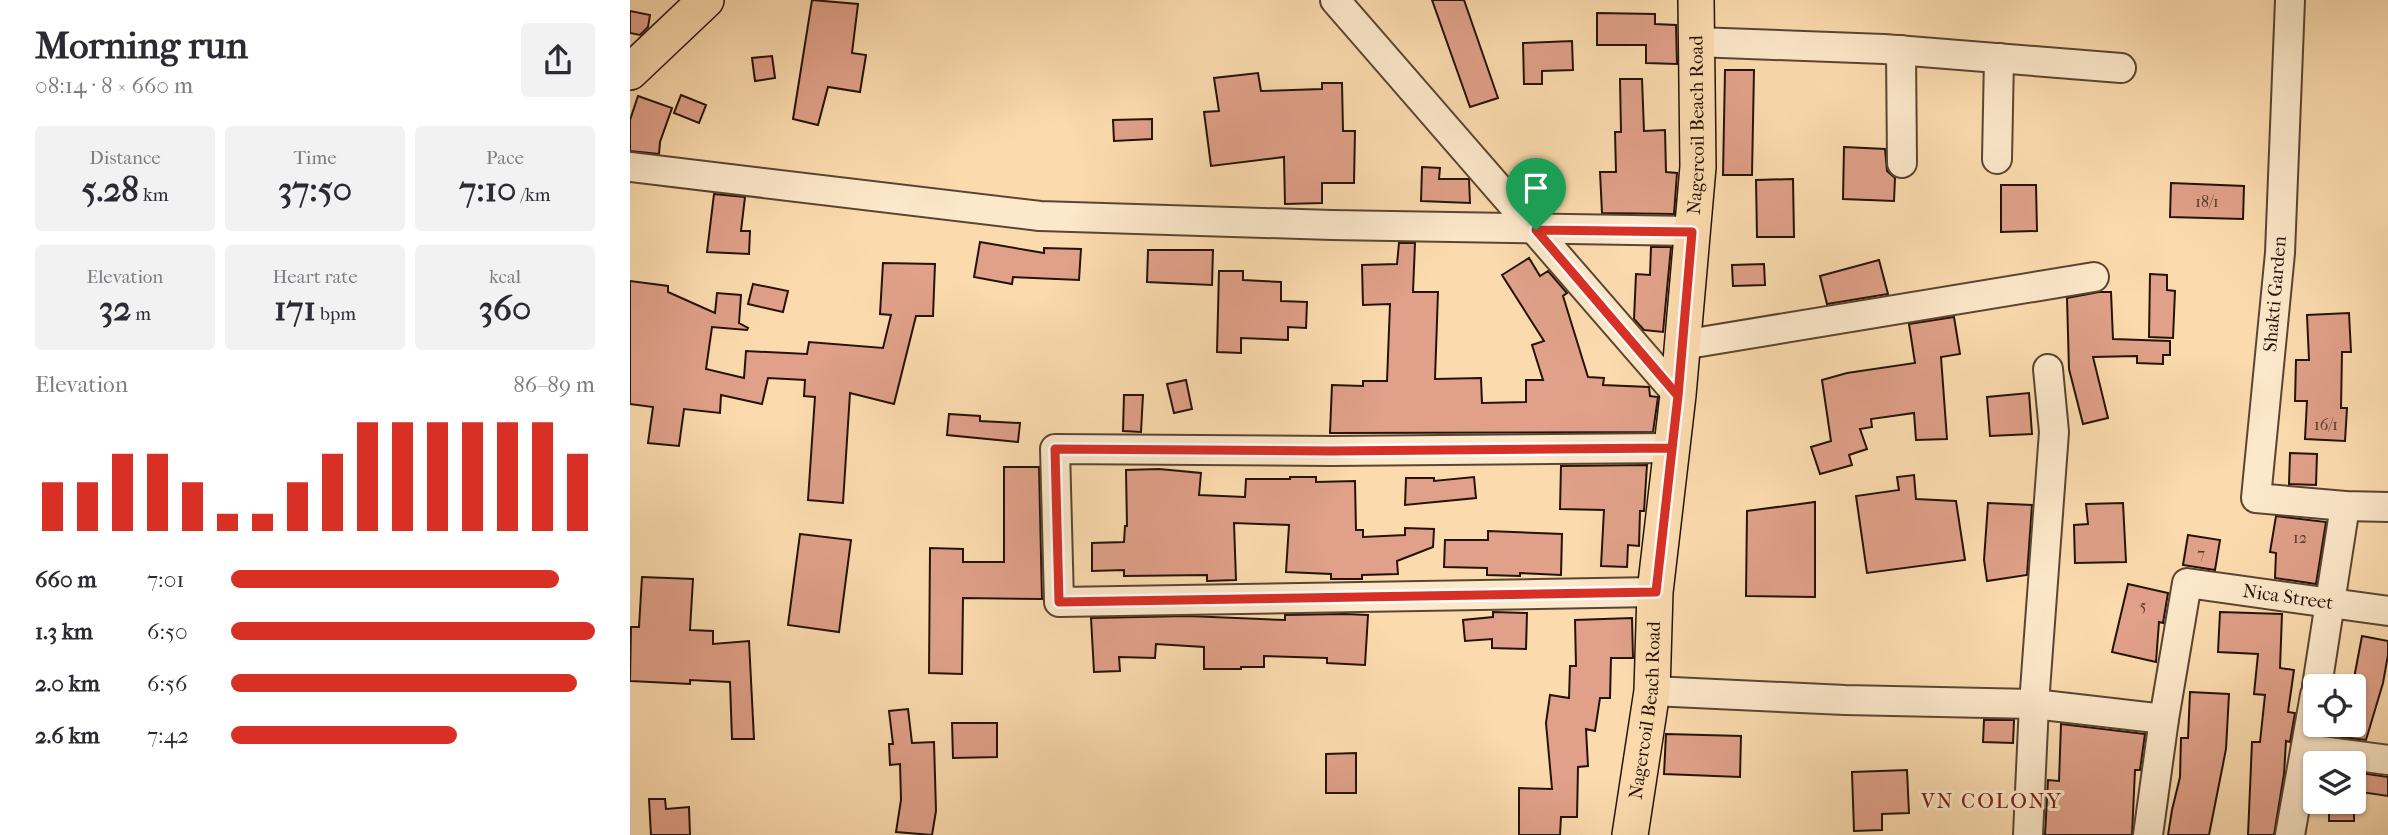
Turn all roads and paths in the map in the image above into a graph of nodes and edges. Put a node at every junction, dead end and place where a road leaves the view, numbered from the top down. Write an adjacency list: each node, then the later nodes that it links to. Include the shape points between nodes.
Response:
1 (706, 0): 9 (main road)
2 (1335, 0): 13 (street)
3 (1696, 0): 5 (main road, Nagercoil Beach Road)
4 (2290, 0): 20 (street, Shakti Garden, via 2280,253 2256,498)
5 (1696, 42): 6 (street); 14 (main road, Nagercoil Beach Road, via 1698,167)
6 (1901, 50): 7 (street); 11 (street)
7 (1999, 58): 8 (street); 10 (street)
8 (2121, 68)
9 (630, 72)
10 (1997, 159)
11 (1902, 163)
12 (630, 167): 13 (street, via 1040,216)
13 (1536, 230): 14 (street); 18 (street)
14 (1692, 232): 16 (main road, Nagercoil Beach Road)
15 (2094, 277): 16 (street)
16 (1682, 345): 18 (main road, Nagercoil Beach Road)
17 (2048, 369): 27 (street, via 2054,432)
18 (1678, 396): 19 (main road, Nagercoil Beach Road)
19 (1672, 448): 22 (main road, Nagercoil Beach Road); 22 (street, via 1055,449 1059,602)
20 (2345, 506): 21 (street); 23 (street)
21 (2388, 507)
22 (1656, 592): 26 (main road, Nagercoil Beach Road)
23 (2331, 603): 24 (street, Nica Street); 25 (street); 28 (street, Nica Street, via 2187,583)
24 (2388, 611)
25 (2319, 674)
26 (1652, 691): 27 (street); 32 (main road, Nagercoil Beach Road)
27 (2034, 704): 28 (street); 33 (street)
28 (2164, 719): 34 (street)
29 (2308, 737): 30 (street)
30 (2306, 749): 31 (street); 35 (street)
31 (2388, 760)
32 (1630, 835)
33 (2028, 835)
34 (2148, 835)
35 (2291, 835)

